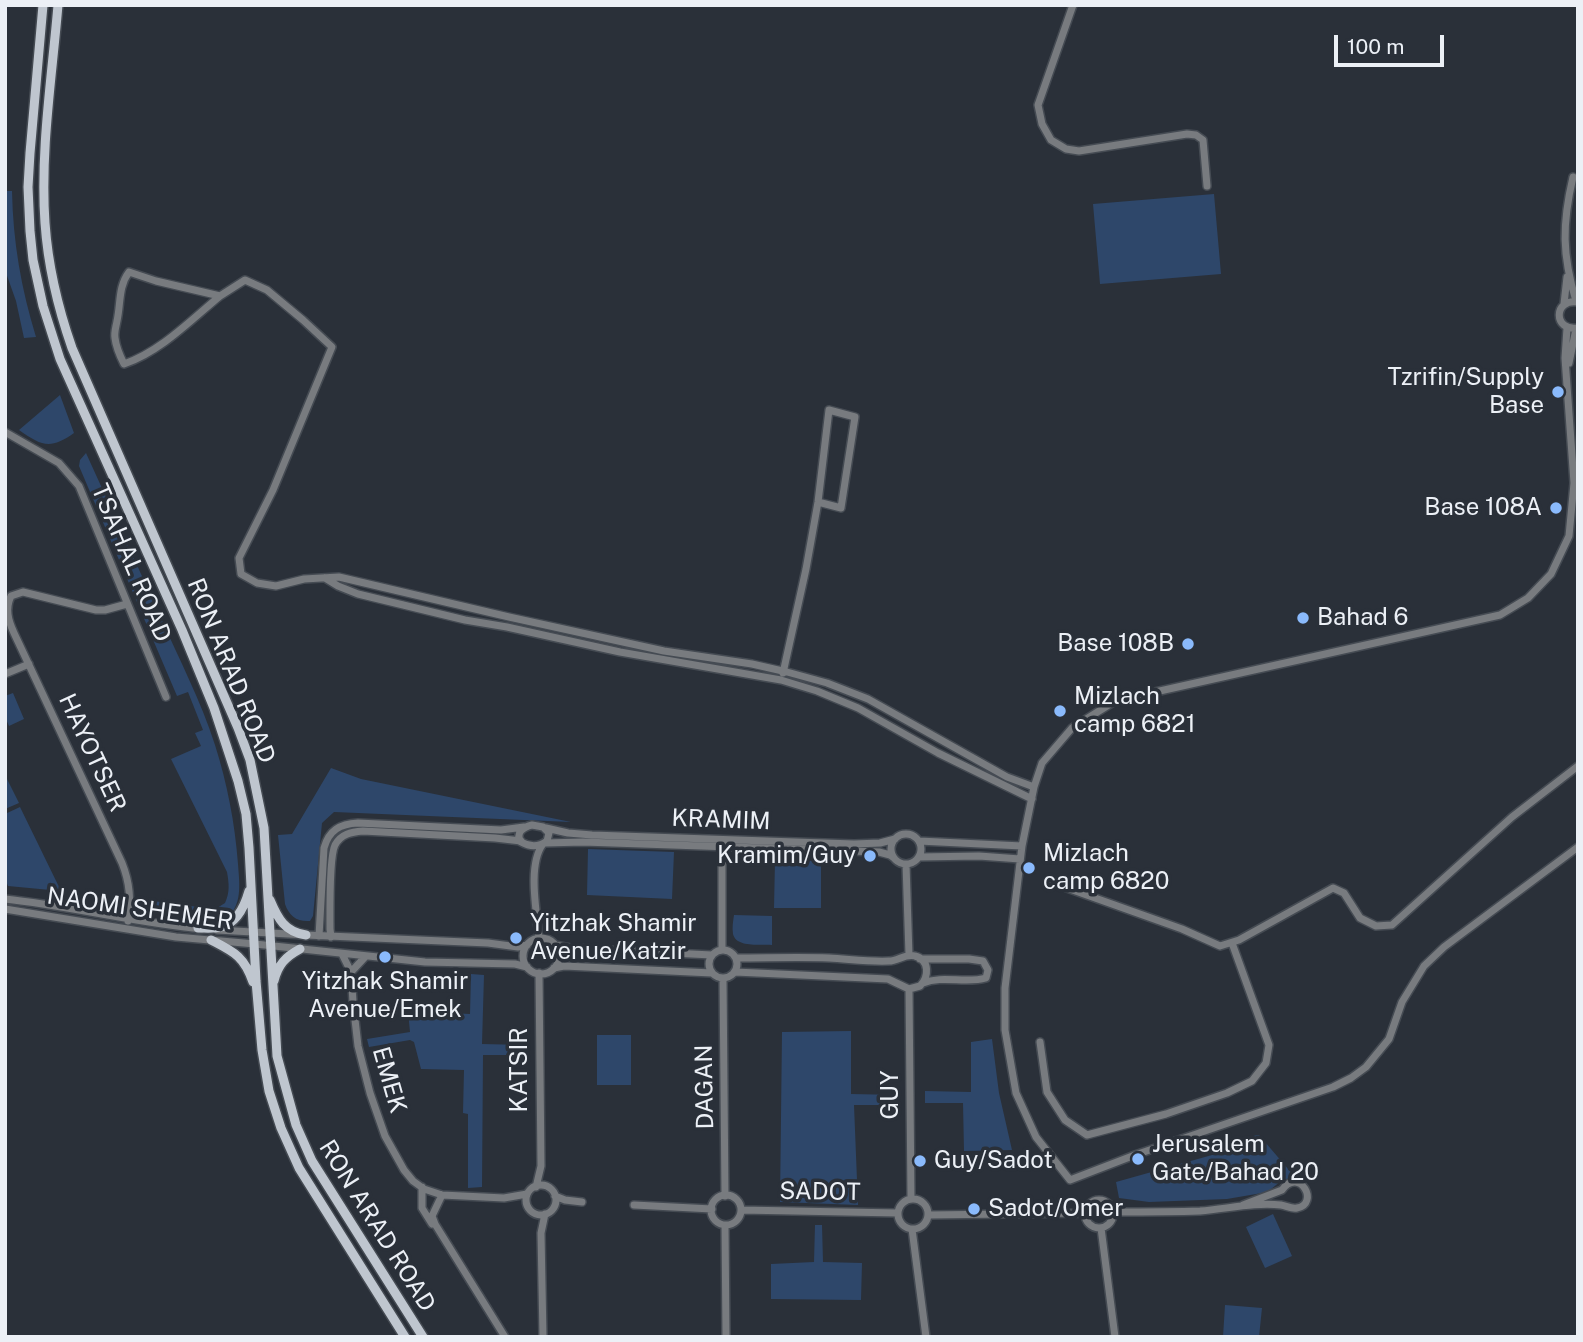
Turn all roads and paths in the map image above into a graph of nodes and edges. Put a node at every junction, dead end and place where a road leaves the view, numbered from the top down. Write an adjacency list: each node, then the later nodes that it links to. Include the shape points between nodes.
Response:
1 (43, 5): 42 (main road, RON ARAD ROAD, via 28,187 32,251 43,306 60,359 214,708 246,814)
2 (58, 5): 44 (main road, RON ARAD ROAD, via 44,169 45,226 54,288 72,348 250,760 264,828)
3 (1073, 5): 5 (street, via 1038,105 1051,140 1079,151 1196,135 1203,140)
4 (1573, 177): 6 (street, via 1564,244)
5 (1207, 186)
6 (1568, 272): 8 (street); 9 (street)
7 (220, 296): 7 (street, via 129,272 119,296 114,335 124,364 166,341); 18 (street, via 245,280 267,290 332,347 273,490 239,558 241,574 257,583 276,586)
8 (1577, 301): 9 (street)
9 (1564, 304): 10 (street, via 1559,317)
10 (1567, 328): 11 (street); 12 (street)
11 (1577, 329): 12 (street)
12 (1567, 382): 14 (street)
13 (7, 433): 19 (street, TSAHAL ROAD, via 59,463 79,486)
14 (1573, 461): 15 (street); 16 (street)
15 (1578, 470)
16 (1576, 486): 26 (street, via 1569,536 1551,573 1528,598 1500,615 1115,701 1072,728 1042,763)
17 (818, 502): 17 (street, via 828,410 855,417 841,508); 21 (street)
18 (325, 578): 21 (street, via 339,577 664,651); 23 (street, via 358,594 465,620)
19 (127, 604): 20 (street, HAYOTSER, via 96,610 29,592 11,596 9,623); 24 (street, TSAHAL ROAD)
20 (29, 664): 22 (street); 47 (street, HAYOTSER, via 122,863 129,883)
21 (783, 671): 23 (street); 26 (street, via 868,699 1007,777)
22 (5, 674)
23 (781, 680): 27 (street, via 858,708)
24 (166, 697)
25 (1578, 766): 57 (street, via 1512,817 1392,925 1376,926 1360,918 1344,893 1333,888)
26 (1034, 787): 27 (street)
27 (1032, 799): 35 (street)
28 (524, 827): 29 (street); 32 (street, via 519,833); 53 (street, via 502,830 358,823 339,827 328,836 324,848)
29 (545, 828): 33 (street, KRAMIM); 34 (street, via 549,836)
30 (895, 839): 31 (street, via 909,834); 33 (street, KRAMIM, via 854,844); 38 (street)
31 (919, 841): 35 (street); 37 (street)
32 (522, 842): 34 (street); 41 (street); 54 (street, via 351,832 336,844 332,857)
33 (722, 843): 34 (street, KRAMIM); 38 (street, KRAMIM, via 879,852); 63 (street)
34 (544, 844): 41 (street, via 537,853)
35 (1022, 846): 39 (street)
36 (1578, 847): 39 (street, via 1424,966 1402,1002 1389,1039 1351,1078 1070,1180 1036,1137 1016,1093 1005,1030 1005,988)
37 (919, 857): 39 (street); 40 (street)
38 (894, 858): 40 (street)
39 (1020, 859)
40 (906, 864): 66 (street)
41 (534, 873): 55 (street)
42 (251, 883): 48 (main road, via 246,902 233,921 222,927); 50 (main road, RON ARAD ROAD)
43 (1053, 883): 57 (street, via 1220,946)
44 (268, 896): 51 (main road, RON ARAD ROAD); 52 (main road, via 283,925)
45 (5, 899): 47 (street, NAOMI SHEMER)
46 (5, 909): 49 (street, NAOMI SHEMER)
47 (128, 918): 48 (street, NAOMI SHEMER); 49 (street, HAYOTSER)
48 (198, 928): 50 (street, NAOMI SHEMER)
49 (125, 929): 56 (street, NAOMI SHEMER)
50 (254, 932): 51 (street, NAOMI SHEMER); 58 (main road, RON ARAD ROAD)
51 (269, 933): 52 (street, NAOMI SHEMER); 61 (main road, RON ARAD ROAD)
52 (306, 935): 53 (street, NAOMI SHEMER)
53 (319, 936): 54 (street, NAOMI SHEMER)
54 (331, 937): 59 (street, NAOMI SHEMER)
55 (539, 938): 59 (street); 60 (street)
56 (211, 940): 58 (street, NAOMI SHEMER); 82 (main road, via 243,960)
57 (1232, 943): 83 (street, via 1269,1045 1266,1063 1252,1082 1166,1114 1087,1135 1065,1120 1047,1092)
58 (255, 944): 61 (street, NAOMI SHEMER); 82 (main road, RON ARAD ROAD)
59 (527, 945): 71 (street, via 523,954)
60 (555, 945): 65 (street); 72 (street, via 558,959)
61 (270, 946): 62 (street, NAOMI SHEMER); 80 (main road, RON ARAD ROAD)
62 (300, 949): 64 (street, NAOMI SHEMER); 80 (main road, via 282,961)
63 (722, 949): 65 (street); 68 (street)
64 (342, 954): 67 (street, NAOMI SHEMER); 73 (street)
65 (712, 955): 76 (street)
66 (909, 955): 69 (street); 70 (street)
67 (365, 957): 71 (street, NAOMI SHEMER); 73 (street)
68 (736, 958): 70 (street); 74 (street)
69 (920, 959): 79 (street, via 927,971); 79 (street, via 983,961 988,970 986,978 978,980)
70 (899, 960): 78 (street, via 893,971)
71 (527, 967): 75 (street)
72 (554, 968): 75 (street); 76 (street)
73 (351, 972): 86 (street, EMEK, via 358,1046 370,1093 394,1154)
74 (735, 972): 77 (street); 78 (street)
75 (539, 973): 84 (street, KATSIR)
76 (712, 973): 77 (street)
77 (723, 978): 92 (street, DAGAN)
78 (897, 983): 81 (street)
79 (923, 984): 81 (street)
80 (272, 986): 116 (main road, RON ARAD ROAD, via 277,1056 296,1125 312,1161)
81 (909, 989): 94 (street, GUY)
82 (257, 992): 115 (main road, RON ARAD ROAD, via 269,1091 286,1138 299,1168)
83 (1040, 1042)
84 (541, 1166): 85 (street, KATSIR); 87 (street, KATSIR)
85 (536, 1186): 87 (street); 89 (street)
86 (422, 1187): 90 (street, EMEK); 113 (street, EMEK, via 422,1208)
87 (547, 1187): 91 (street)
88 (1282, 1190): 99 (street); 101 (street); 101 (street, via 1292,1182 1307,1191 1302,1206)
89 (527, 1194): 93 (street, EMEK); 97 (street)
90 (442, 1195): 93 (street, EMEK); 113 (street, via 432,1216)
91 (555, 1196): 95 (street); 100 (street)
92 (726, 1196): 102 (street, via 716,1199); 103 (street, via 736,1200)
93 (504, 1198): 97 (street, EMEK)
94 (911, 1199): 105 (street); 109 (street, via 923,1203)
95 (573, 1201): 96 (street); 100 (street)
96 (582, 1202)
97 (527, 1205): 107 (street)
98 (634, 1205): 102 (street)
99 (1243, 1205): 101 (street); 104 (street)
100 (554, 1206): 108 (street)
101 (1286, 1206)
102 (712, 1209): 110 (street, via 715,1220)
103 (741, 1210): 105 (street, SADOT); 110 (street, via 736,1221)
104 (1114, 1212): 106 (street, via 1101,1200 1092,1202); 111 (street, via 1109,1224)
105 (898, 1213): 112 (street, via 904,1226)
106 (1085, 1213): 109 (street); 111 (street, via 1090,1225)
107 (535, 1214): 108 (street); 114 (street)
108 (545, 1214): 114 (street)
109 (928, 1215): 112 (street)
110 (725, 1225): 119 (street)
111 (1101, 1228): 121 (street)
112 (912, 1229): 120 (street)
113 (440, 1232): 117 (street, EMEK)
114 (541, 1233): 118 (street)
115 (405, 1337)
116 (423, 1337)
117 (506, 1337)
118 (543, 1337)
119 (726, 1337)
120 (926, 1337)
121 (1115, 1337)

